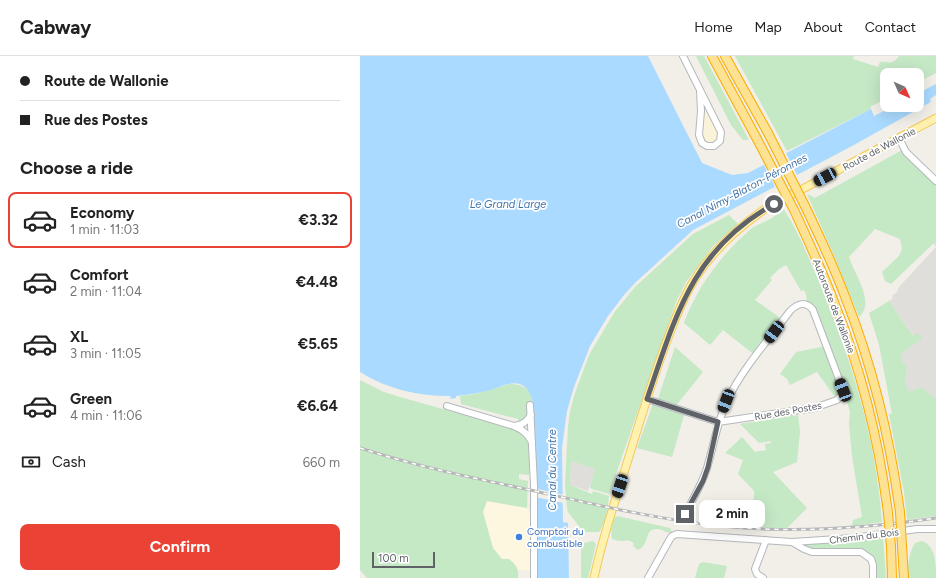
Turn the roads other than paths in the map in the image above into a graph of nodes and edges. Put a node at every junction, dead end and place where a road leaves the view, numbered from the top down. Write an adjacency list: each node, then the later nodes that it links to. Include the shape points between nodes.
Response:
1 (682, 56): 4 (street)
2 (712, 56): 24 (highway, Autoroute de Wallonie, bridge, via 794,210 835,302 852,351 879,452 888,513)
3 (725, 56): 25 (highway, Autoroute de Wallonie, bridge, via 804,204 833,267 864,348 890,450 900,512)
4 (700, 91): 4 (street, via 721,132 720,141 714,146 707,146 700,139)
5 (936, 118): 6 (main road, Route de Wallonie)
6 (899, 138): 7 (street, via 906,152); 8 (main road, Route de Wallonie, via 764,210 723,243 702,268 684,298)
7 (936, 181)
8 (647, 399): 12 (street, Rue des Postes); 20 (main road, Route de Wallonie, via 600,547)
9 (530, 405): 11 (street)
10 (447, 406): 13 (street)
11 (531, 416): 13 (street, via 522,425); 14 (street)
12 (718, 422): 12 (street, Rue des Postes, via 814,408 834,402 841,396 843,390 814,310 810,306 802,303 790,311 736,382); 15 (street, Rue des Postes, via 703,481)
13 (514, 426): 14 (street, via 523,430)
14 (532, 444): 19 (street)
15 (685, 514)
16 (936, 529): 18 (street, Chemin du Bois)
17 (766, 540): 18 (street); 21 (street, via 677,534 672,536); 22 (street, via 755,569)
18 (792, 542): 23 (street, via 812,552 861,552 871,559)
19 (534, 578)
20 (594, 578)
21 (648, 578)
22 (763, 578)
23 (873, 578)
24 (892, 578)
25 (904, 578)

